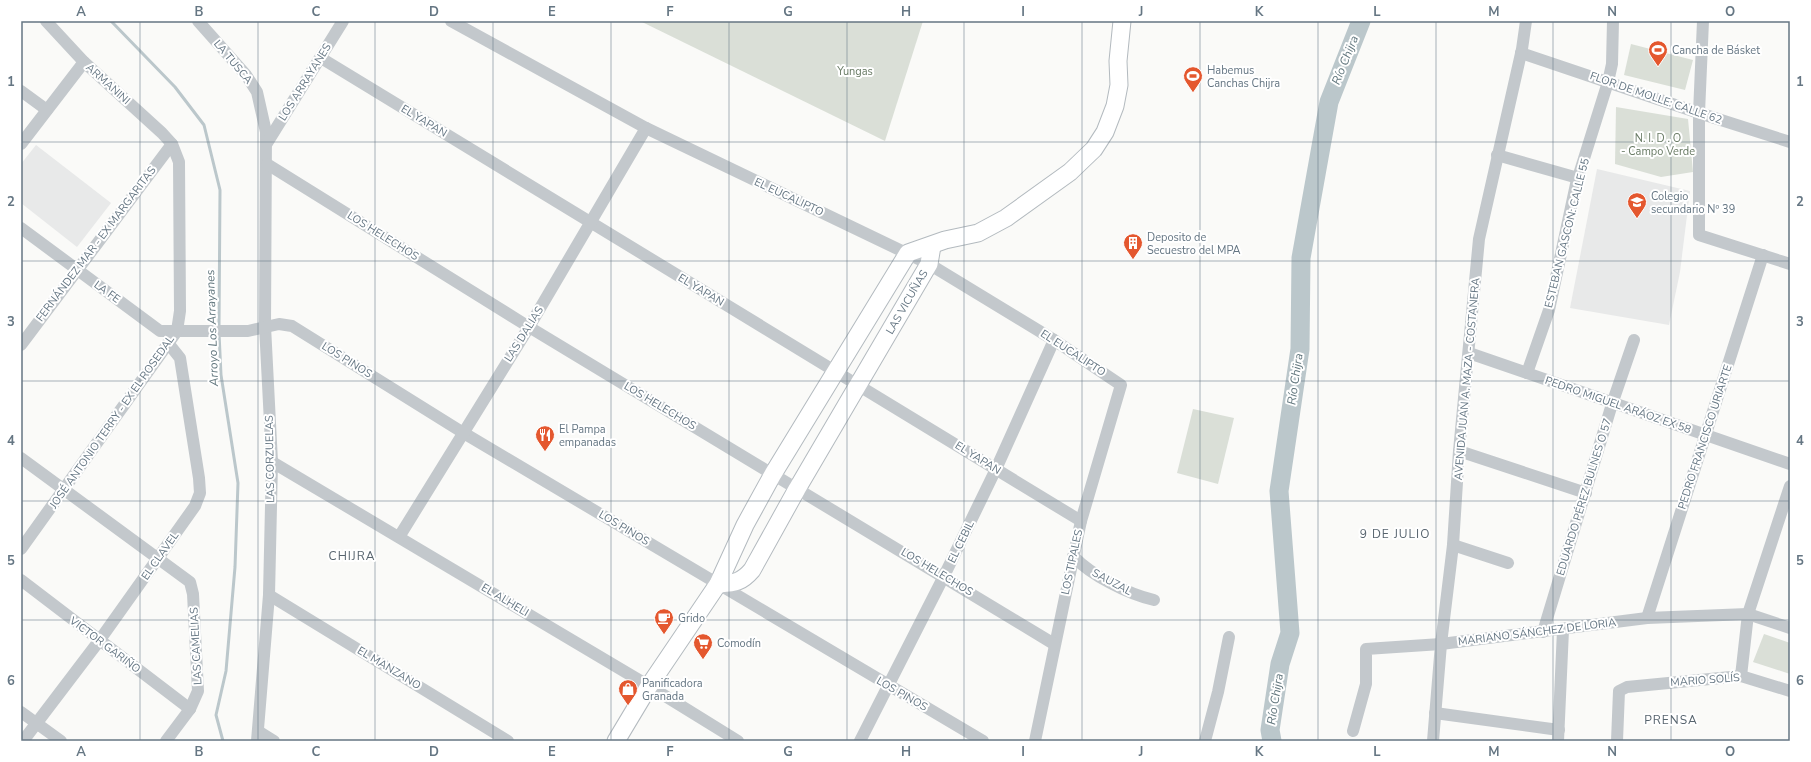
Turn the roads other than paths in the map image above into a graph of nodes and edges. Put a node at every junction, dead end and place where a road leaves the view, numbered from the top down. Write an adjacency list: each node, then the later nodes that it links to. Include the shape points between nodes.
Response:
1 (46, 21): 11 (street, ARMANINI)
2 (198, 21): 18 (street, LA TUSCA, via 258,92)
3 (344, 21): 10 (street, LOS ARRAYANES)
4 (451, 21): 16 (street, EL EUCALIPTO)
5 (1122, 21): 27 (street, via 1116,99 1105,132 1094,149 1070,172 1006,218 978,233 945,240)
6 (1526, 21): 9 (street, AVENIDA JUAN A. MAZA - COSTANERA)
7 (1613, 21): 12 (street, ESTEBAN GASCON: CALLE 55, via 1612,64)
8 (1703, 21): 15 (street)
9 (1522, 53): 12 (street, FLOR DE MOLLE: CALLE 62); 21 (street, AVENIDA JUAN A. MAZA - COSTANERA)
10 (321, 58): 18 (street, LOS ARRAYANES); 25 (street, EL YAPAN)
11 (84, 62): 14 (street); 20 (street, ARMANINI)
12 (1608, 82): 15 (street, FLOR DE MOLLE: CALLE 62); 24 (street, ESTEBAN GASCON: CALLE 55)
13 (21, 90): 14 (street)
14 (47, 110): 19 (street)
15 (1699, 113): 17 (street, FLOR DE MOLLE: CALLE 62); 29 (street, via 1699,235)
16 (646, 128): 25 (street, LAS DALIAS); 28 (street, EL EUCALIPTO)
17 (1790, 142)
18 (267, 143): 22 (street, LA TUSCA)
19 (21, 144)
20 (172, 144): 32 (street, FERNÁNDEZ MAR - EX MARGARITAS); 35 (street, JOSÉ ANTONIO TERRY - EX EL ROSEDAL, via 179,162 180,311)
21 (1497, 155): 24 (street); 41 (street, AVENIDA JUAN A. MAZA - COSTANERA, via 1479,239)
22 (267, 164): 23 (street, LA TUSCA); 34 (street, LOS HELECHOS)
23 (267, 178): 33 (street, LAS CORZUELAS)
24 (1578, 178): 43 (street, ESTEBAN GASCON: CALLE 55, via 1548,310)
25 (591, 224): 34 (street, LAS DALIAS); 42 (street, EL YAPAN)
26 (21, 228): 32 (street, LA FE)
27 (932, 246): 28 (street); 30 (street, LAS VICUÑAS)
28 (908, 253): 30 (street, EL EUCALIPTO); 42 (street)
29 (1763, 255): 31 (street); 48 (street, PEDRO FRANCISCO URIARTE)
30 (929, 264): 37 (street, EL EUCALIPTO); 44 (street, LAS VICUÑAS)
31 (1790, 264)
32 (77, 271): 35 (street, LA FE, via 160,331); 40 (street, FERNÁNDEZ MAR - EX MARGARITAS)
33 (264, 326): 36 (street, LOS PINOS, via 248,330); 47 (street, LOS PINOS, via 292,326); 51 (street, LAS CORZUELAS)
34 (529, 327): 47 (street, LAS DALIAS); 54 (street, LOS HELECHOS)
35 (177, 331): 36 (street, LA FE); 39 (street, JOSÉ ANTONIO TERRY - EX EL ROSEDAL)
36 (207, 332)
37 (1054, 340): 45 (street, EL EUCALIPTO); 53 (street, EL CEBIL)
38 (1634, 340): 46 (street, EDUARDO PÉREZ BULNES O 57)
39 (168, 343): 57 (street, JOSÉ ANTONIO TERRY - EX EL ROSEDAL); 66 (street, EL CLAVEL, via 180,358 200,493 196,506)
40 (21, 345)
41 (1469, 353): 43 (street, PEDRO MIGUEL ARÁOZ EX 58); 49 (street, AVENIDA JUAN A. MAZA - COSTANERA)
42 (836, 370): 44 (street, EL YAPAN); 54 (street)
43 (1527, 373): 46 (street, PEDRO MIGUEL ARÁOZ EX 58)
44 (859, 384): 53 (street, EL YAPAN); 56 (street, LAS VICUÑAS)
45 (1121, 385): 59 (street, LOS TIPALES)
46 (1612, 404): 48 (street, PEDRO MIGUEL ARÁOZ EX 58); 58 (street, EDUARDO PÉREZ BULNES O 57)
47 (462, 432): 61 (street, LAS DALIAS); 70 (street, LOS PINOS)
48 (1706, 435): 52 (street, PEDRO MIGUEL ARÁOZ EX 58); 74 (street, PEDRO FRANCISCO URIARTE)
49 (1459, 451): 58 (street); 63 (street, AVENIDA JUAN A. MAZA - COSTANERA)
50 (21, 458): 57 (street, LAS CAMELIAS)
51 (272, 462): 61 (street, EL ALHELI); 71 (street, LAS CORZUELAS)
52 (1790, 464)
53 (996, 469): 59 (street, EL YAPAN); 68 (street, EL CEBIL)
54 (773, 474): 56 (street, LOS HELECHOS); 60 (street)
55 (1790, 486): 73 (street)
56 (797, 489): 62 (street, LAS VICUÑAS); 68 (street, LOS HELECHOS)
57 (64, 490): 64 (street, JOSÉ ANTONIO TERRY - EX EL ROSEDAL); 66 (street, LAS CAMELIAS)
58 (1586, 493): 77 (street, EDUARDO PÉREZ BULNES O 57)
59 (1081, 520): 65 (street, LOS TIPALES)
60 (745, 525): 62 (street, via 758,526); 70 (street)
61 (398, 537): 83 (street, EL ALHELI)
62 (769, 539): 70 (street, LAS VICUÑAS, via 745,579 735,583)
63 (1453, 544): 67 (street); 81 (street, AVENIDA JUAN A. MAZA - COSTANERA)
64 (21, 549)
65 (1074, 556): 72 (street, SAUZAL, via 1083,567 1138,596); 80 (street, LOS TIPALES)
66 (158, 558): 79 (street, EL CLAVEL); 86 (street, LAS CAMELIAS, via 190,582 193,594 198,691)
67 (1508, 563)
68 (944, 576): 80 (street, LOS HELECHOS); 84 (street, EL CEBIL)
69 (21, 580): 79 (street, VICTOR GARIÑO)
70 (718, 584): 83 (street); 84 (street, LOS PINOS)
71 (269, 595): 92 (street, LAS CORZUELAS); 97 (street, EL MANZANO)
72 (1154, 600)
73 (1748, 614): 74 (street, MARIANO SÁNCHEZ DE LORIA); 75 (street, MARIANO SÁNCHEZ DE LORIA); 82 (street)
74 (1647, 618): 76 (street, MARIANO SÁNCHEZ DE LORIA)
75 (1790, 628)
76 (1563, 630): 77 (street, MARIANO SÁNCHEZ DE LORIA); 91 (street)
77 (1543, 632): 81 (street, MARIANO SÁNCHEZ DE LORIA)
78 (1229, 637): 103 (street)
79 (99, 641): 86 (street, VICTOR GARIÑO); 89 (street, EL CLAVEL)
80 (1054, 644): 102 (street, LOS TIPALES)
81 (1441, 644): 88 (street, AVENIDA JUAN A. MAZA - COSTANERA); 90 (street, MARIANO SÁNCHEZ DE LORIA, via 1366,649 1366,684)
82 (1742, 676): 85 (street, MARIO SOLÍS); 105 (street, MARIO SOLÍS, via 1626,687 1619,691)
83 (649, 686): 98 (street); 99 (street, EL ALHELI)
84 (888, 686): 100 (street, EL CEBIL); 101 (street, LOS PINOS)
85 (1790, 692)
86 (190, 709): 95 (street, LAS CAMELIAS)
87 (21, 712): 89 (street)
88 (1435, 713): 91 (street); 104 (street, AVENIDA JUAN A. MAZA - COSTANERA)
89 (36, 723): 93 (street, EL CLAVEL); 94 (street)
90 (1352, 732)
91 (1558, 735)
92 (258, 736): 96 (street)
93 (24, 741)
94 (61, 741)
95 (166, 741)
96 (274, 741)
97 (508, 741)
98 (616, 741)
99 (738, 741)
100 (860, 741)
101 (983, 741)
102 (1035, 741)
103 (1205, 741)
104 (1433, 741)
105 (1617, 741)

